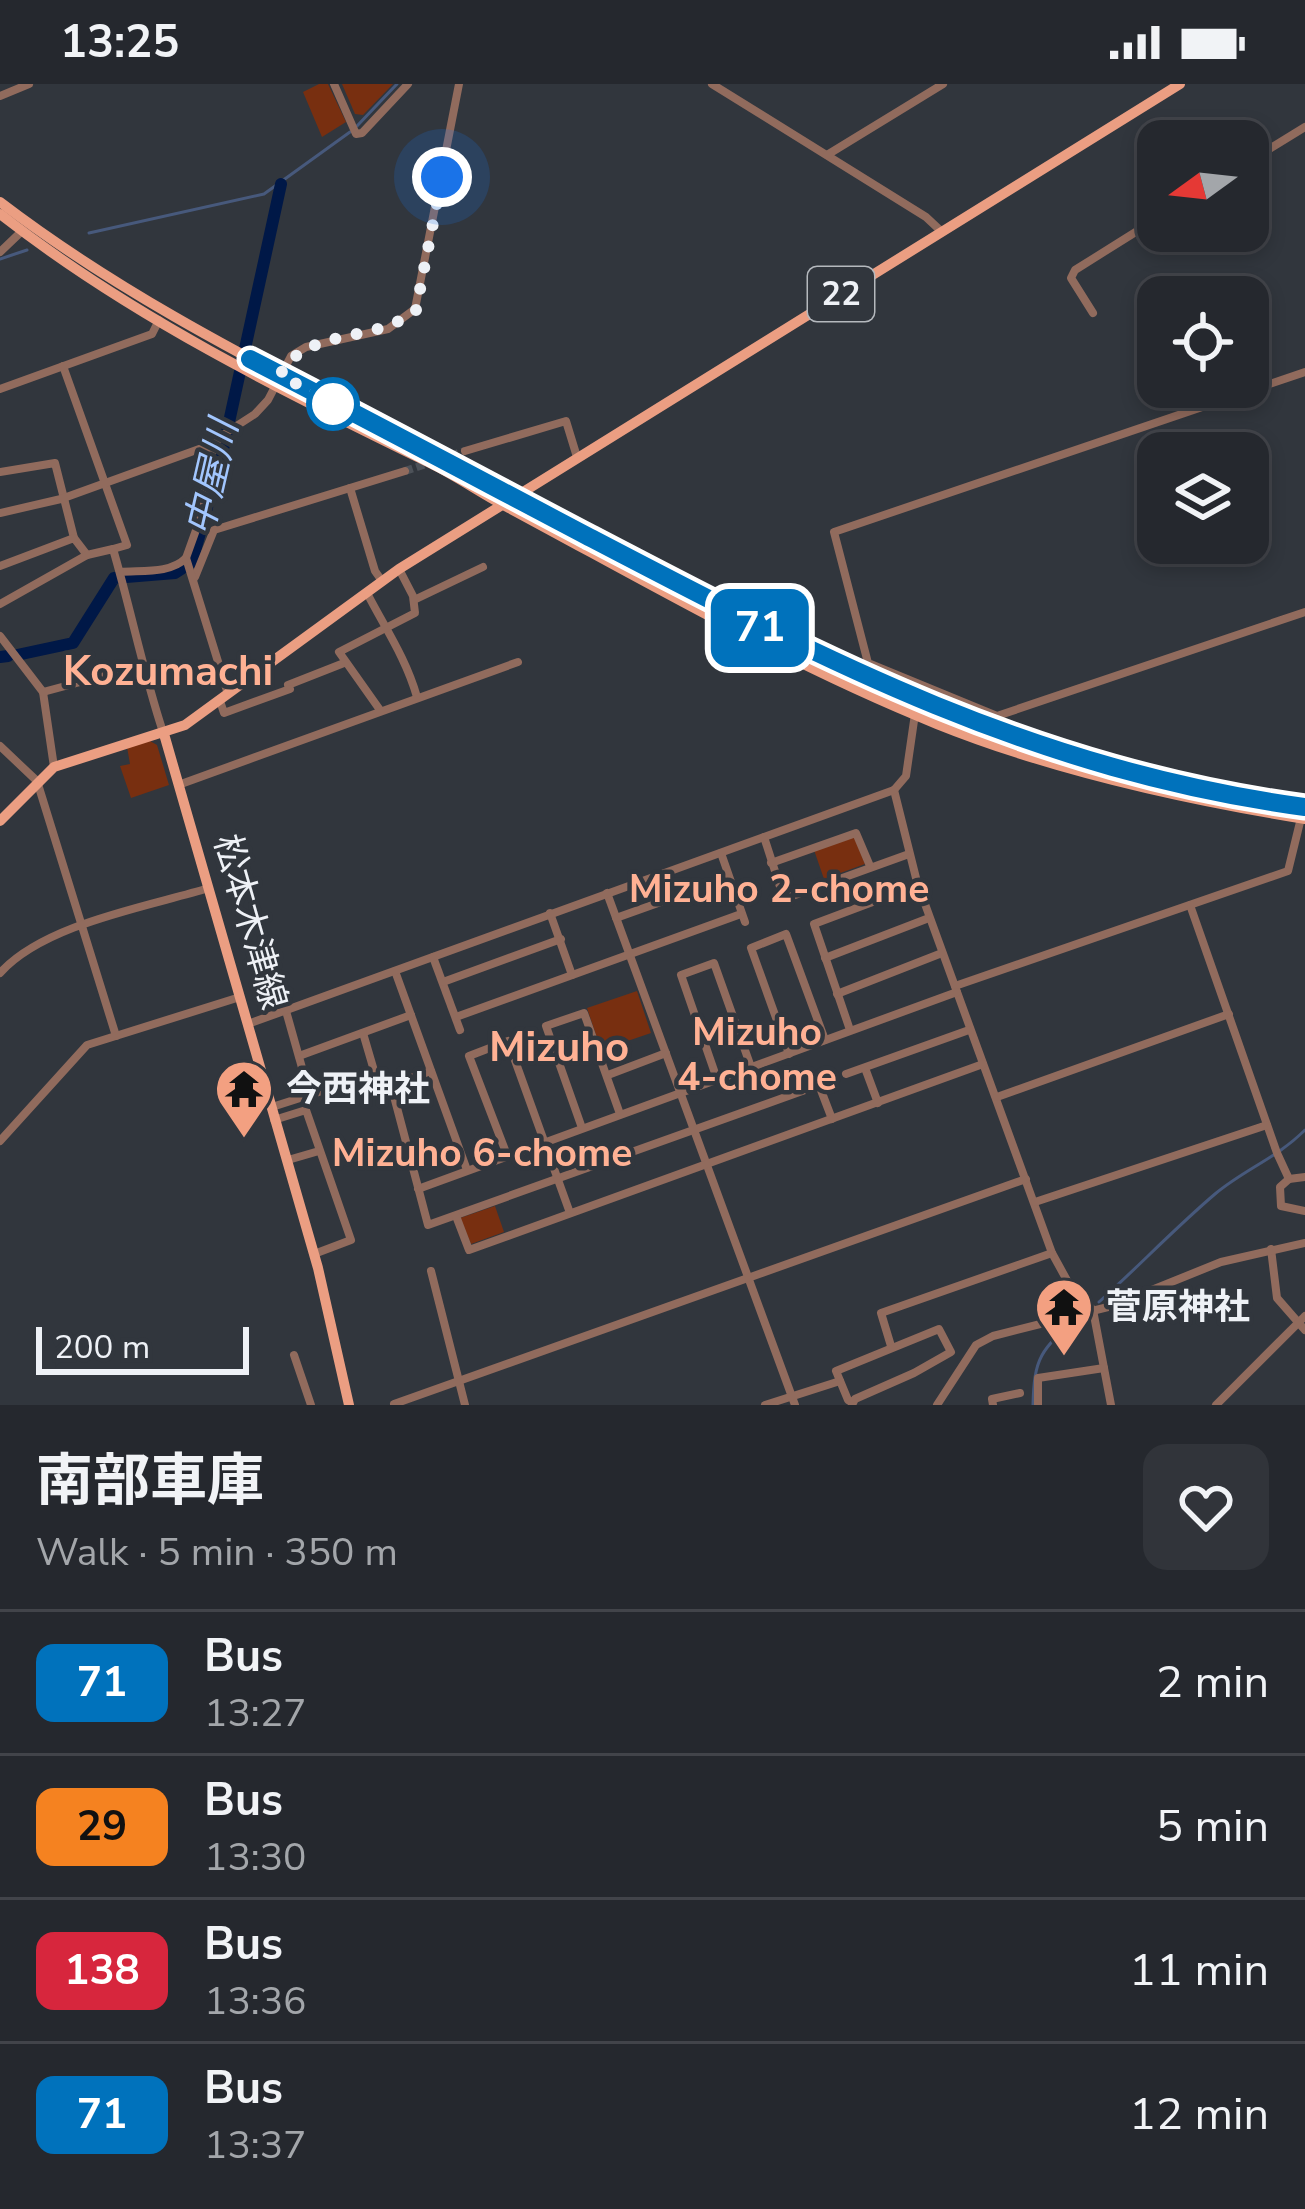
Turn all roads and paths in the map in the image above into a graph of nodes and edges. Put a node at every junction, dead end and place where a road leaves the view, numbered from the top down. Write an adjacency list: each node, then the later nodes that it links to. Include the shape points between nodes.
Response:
1 (29, 84): 8 (street)
2 (334, 84): 3 (street, via 362,134)
3 (408, 84)
4 (459, 84): 23 (street, via 416,310 388,329 306,346)
5 (712, 84): 11 (street)
6 (943, 84): 11 (street)
7 (1180, 84): 16 (main road, 22)
8 (0, 96)
9 (1305, 127): 10 (street)
10 (1269, 149)
11 (826, 155): 16 (street)
12 (0, 202): 20 (main road)
13 (0, 214): 14 (main road)
14 (22, 231): 17 (street); 19 (main road)
15 (1137, 231): 18 (street, via 1075,270 1071,278)
16 (942, 232): 27 (main road, 22)
17 (0, 252)
18 (1093, 313)
19 (159, 319): 20 (main road); 21 (street, via 152,334)
20 (240, 360): 23 (main road)
21 (63, 366): 24 (street); 30 (street)
22 (1305, 372): 57 (street, via 834,532 868,663)
23 (278, 381): 25 (street, via 255,414); 33 (main road)
24 (0, 389)
25 (213, 448): 30 (street); 38 (street)
26 (465, 451): 27 (street, via 566,422)
27 (577, 457): 33 (main road, 22)
28 (405, 471): 31 (street)
29 (0, 472): 32 (street, via 55,463)
30 (104, 482): 32 (street); 36 (street, via 127,545)
31 (350, 488): 43 (street, via 214,530); 44 (street)
32 (64, 497): 34 (street); 35 (street)
33 (508, 502): 41 (main road); 57 (main road, via 832,675)
34 (0, 513)
35 (74, 538): 37 (street); 39 (street)
36 (113, 549): 37 (street); 42 (street)
37 (87, 556): 47 (street)
38 (188, 563): 42 (street); 43 (street)
39 (0, 566)
40 (483, 567): 46 (street)
41 (399, 569): 44 (main road); 46 (street)
42 (121, 576): 53 (street)
43 (195, 580): 56 (street)
44 (382, 581): 45 (main road)
45 (367, 593): 49 (street); 56 (main road)
46 (414, 600): 49 (street, via 410,618)
47 (0, 604)
48 (1305, 612): 57 (street, via 997,716)
49 (385, 627): 52 (street, via 343,647); 55 (street)
50 (0, 636): 54 (street)
51 (518, 662): 55 (street)
52 (344, 663): 56 (street, via 224,713); 58 (street)
53 (141, 666): 54 (street); 59 (street)
54 (44, 692): 61 (street)
55 (418, 697): 58 (street)
56 (224, 699): 59 (main road)
57 (923, 702): 64 (street, via 905,776); 65 (main road, via 1049,761 1142,787)
58 (380, 710): 63 (street)
59 (164, 734): 61 (main road); 63 (main road, 松本木津線)
60 (0, 746): 62 (street)
61 (54, 767): 62 (main road)
62 (37, 781): 66 (main road); 80 (street)
63 (181, 784): 74 (main road, 松本木津線)
64 (894, 790): 67 (street); 69 (street)
65 (1304, 815): 76 (street, via 1288,871)
66 (0, 821)
67 (764, 837): 68 (street); 70 (street)
68 (721, 853): 72 (street); 75 (street)
69 (909, 854): 71 (street); 73 (street)
70 (771, 862): 71 (street, via 856,832); 71 (street, via 784,899)
71 (870, 866)
72 (728, 878): 78 (street); 83 (street, via 743,918)
73 (918, 885): 79 (street); 85 (street, via 814,924)
74 (209, 888): 80 (street); 92 (main road, 松本木津線)
75 (607, 892): 77 (street); 78 (street)
76 (1190, 905): 90 (street); 94 (street)
77 (550, 913): 81 (street); 84 (street)
78 (616, 918): 83 (street)
79 (929, 918): 82 (street); 85 (street)
80 (81, 926): 87 (street, via 17,954); 102 (street)
81 (561, 939): 88 (street); 89 (street)
82 (943, 953): 90 (street); 91 (street)
83 (630, 955): 88 (street); 104 (street)
84 (433, 957): 86 (street); 89 (street)
85 (825, 958): 91 (street)
86 (395, 970): 93 (street); 95 (street)
87 (0, 974)
88 (572, 975): 96 (street)
89 (443, 982): 96 (street)
90 (956, 989): 99 (street); 100 (street)
91 (837, 994): 99 (street)
92 (240, 997): 97 (main road, 松本木津線); 102 (street)
93 (286, 1011): 97 (street); 106 (street)
94 (1229, 1014): 116 (street); 121 (street)
95 (411, 1015): 101 (street); 110 (street)
96 (456, 1017): 98 (street)
97 (248, 1024): 118 (main road, 松本木津線)
98 (460, 1030)
99 (850, 1030): 103 (street)
100 (970, 1030): 107 (street); 109 (street)
101 (363, 1033): 106 (street); 115 (street, via 375,1074)
102 (116, 1036): 122 (street, via 87,1046)
103 (825, 1040): 105 (street); 105 (street, via 786,934 751,948)
104 (666, 1053): 112 (street); 114 (street)
105 (789, 1054): 108 (street)
106 (299, 1055): 115 (street)
107 (983, 1064): 116 (street); 117 (street)
108 (751, 1067): 113 (street); 113 (street, via 714,963 681,975)
109 (865, 1068): 111 (street); 117 (street)
110 (431, 1071): 131 (street); 136 (street, via 391,1085)
111 (846, 1074)
112 (608, 1075): 119 (street); 123 (street, via 584,1012 546,1026)
113 (717, 1079): 114 (street)
114 (680, 1092): 119 (street); 124 (street)
115 (310, 1096): 118 (street)
116 (997, 1097): 134 (street)
117 (878, 1103): 120 (street)
118 (272, 1114): 127 (street, via 306,1110); 129 (main road, 松本木津線)
119 (620, 1114): 123 (street)
120 (832, 1119): 124 (street, via 824,1083); 130 (street)
121 (1268, 1125): 135 (street); 137 (street)
122 (4, 1128): 125 (street)
123 (582, 1128): 126 (street)
124 (694, 1129): 130 (street); 133 (street)
125 (0, 1141)
126 (544, 1142): 128 (street); 128 (street, via 508,1041 470,1056); 133 (street)
127 (319, 1151): 129 (street); 144 (street, via 350,1240)
128 (507, 1155): 131 (street)
129 (286, 1161): 144 (main road, 松本木津線)
130 (706, 1164): 139 (street); 146 (street)
131 (467, 1170): 136 (street)
132 (1305, 1177): 135 (street)
133 (558, 1179): 139 (street); 140 (street)
134 (1026, 1179): 137 (street); 146 (street)
135 (1289, 1179): 138 (street, via 1280,1187 1281,1206)
136 (418, 1189): 140 (street, via 428,1225)
137 (1035, 1202): 143 (street)
138 (1305, 1211)
139 (570, 1214): 140 (street, via 469,1250)
140 (456, 1216)
141 (1305, 1243): 142 (street)
142 (1271, 1250): 147 (street); 148 (street, via 1277,1298)
143 (1052, 1253): 147 (street); 149 (street, via 881,1313)
144 (314, 1254): 159 (main road, 松本木津線)
145 (431, 1270): 153 (street)
146 (750, 1277): 153 (street); 155 (street)
147 (1094, 1310): 151 (street); 162 (street, via 976,1345)
148 (1303, 1323): 166 (street)
149 (891, 1346): 152 (street, via 836,1371); 157 (street, via 939,1329 951,1352)
150 (294, 1355): 158 (street)
151 (1104, 1368): 164 (street, via 1038,1378); 165 (street)
152 (840, 1381): 155 (street); 157 (street)
153 (459, 1382): 156 (street); 160 (street)
154 (1020, 1393): 163 (street)
155 (794, 1400): 161 (street)
156 (394, 1404)
157 (853, 1404)
158 (311, 1405)
159 (349, 1405)
160 (465, 1405)
161 (765, 1405)
162 (937, 1405)
163 (993, 1405)
164 (1038, 1405)
165 (1111, 1405)
166 (1216, 1405)

